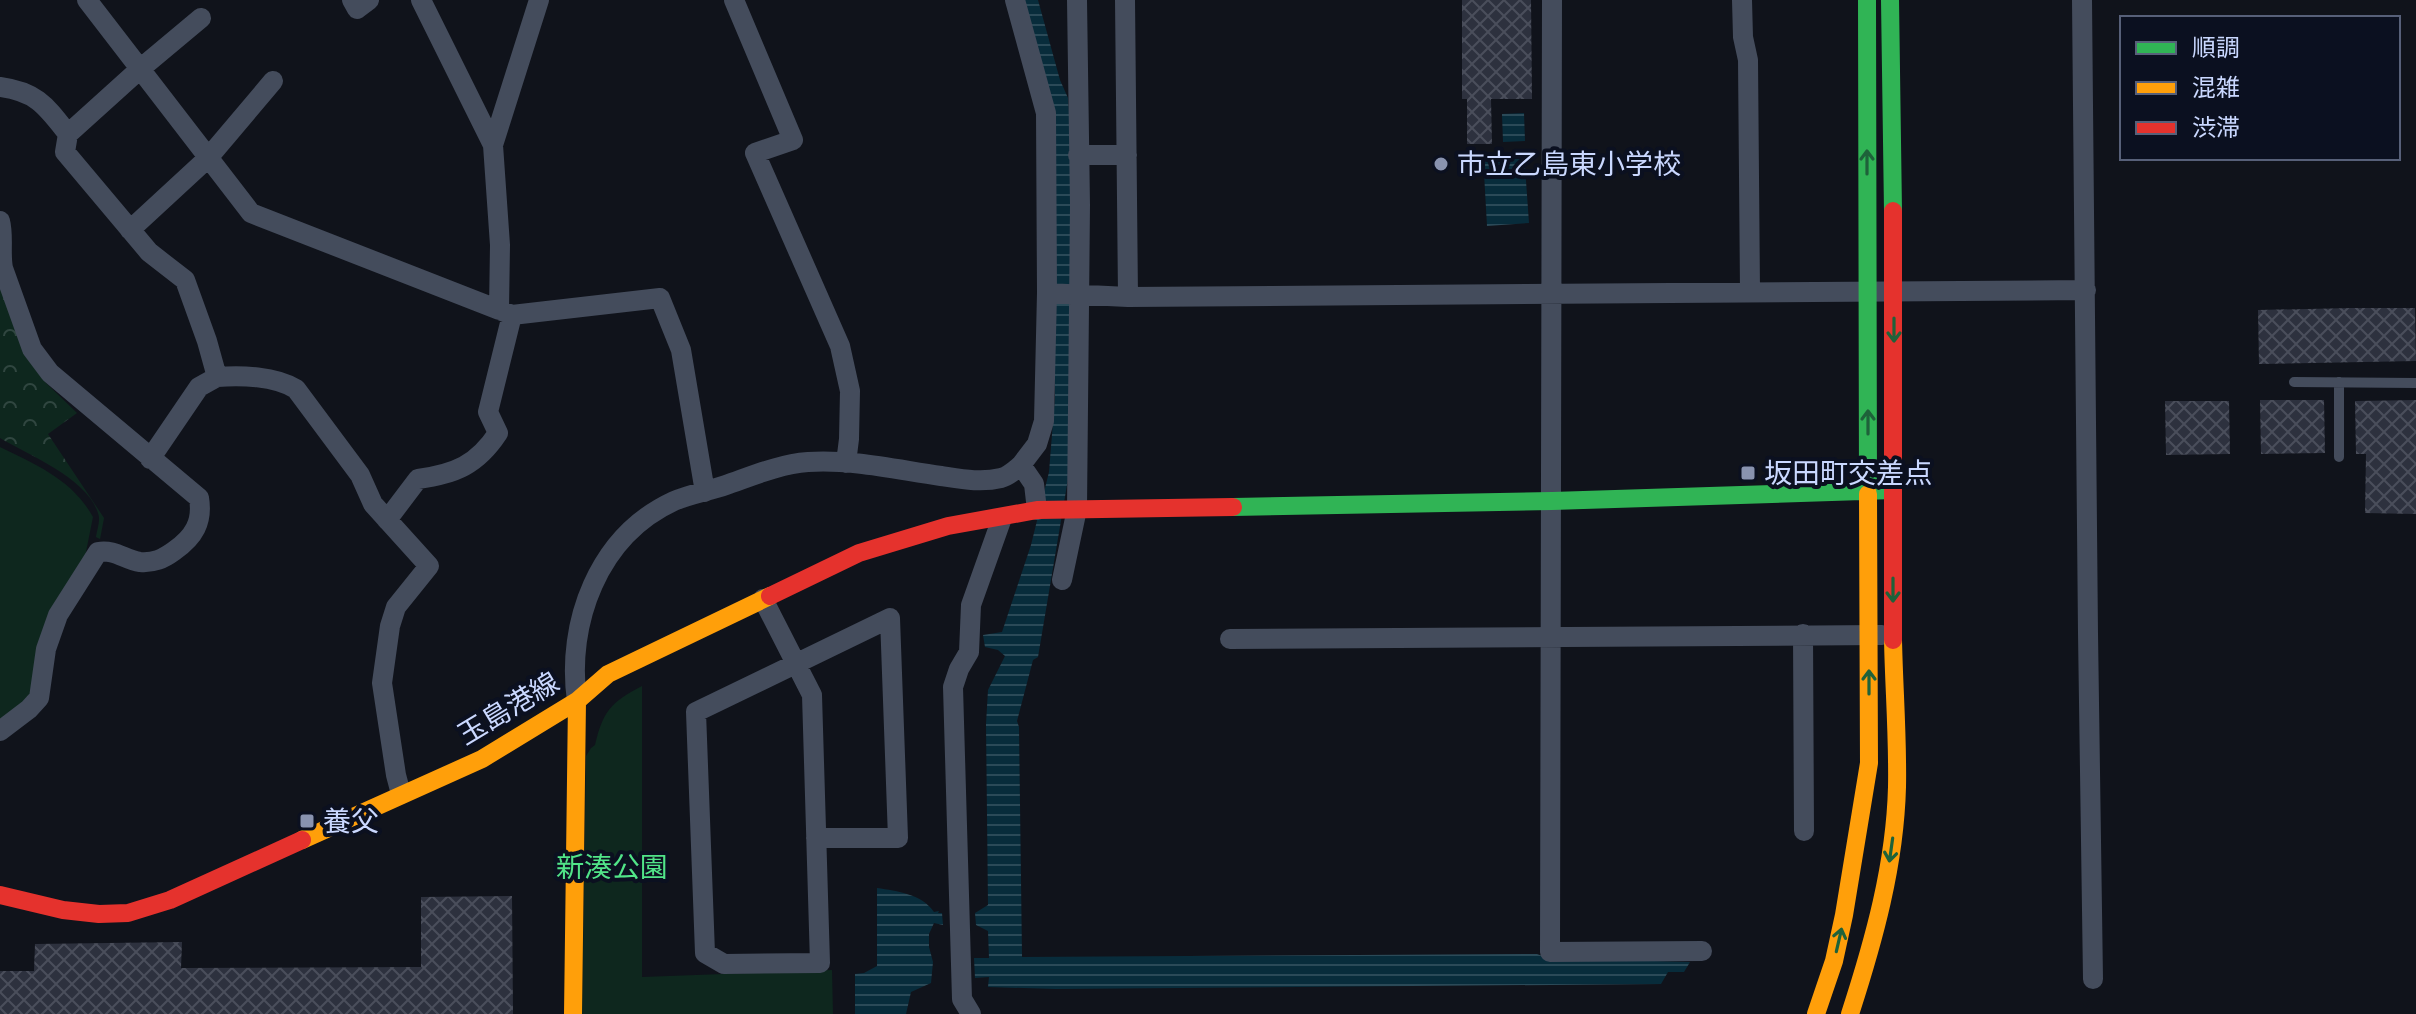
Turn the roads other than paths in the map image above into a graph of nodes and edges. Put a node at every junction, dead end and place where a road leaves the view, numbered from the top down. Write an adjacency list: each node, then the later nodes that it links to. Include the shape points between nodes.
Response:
1 (87, 0): 16 (street)
2 (352, 0): 3 (street, via 357,9)
3 (369, 0)
4 (421, 0): 20 (street)
5 (539, 0): 20 (street)
6 (734, 0): 41 (street, via 793,140 755,153 840,346 850,391)
7 (1015, 0): 30 (street, via 1046,113)
8 (1077, 0): 21 (street)
9 (1125, 0): 22 (street)
10 (1552, 0): 31 (street)
11 (1742, 0): 27 (street, via 1748,60)
12 (1867, 0): 28 (street, one-way to 12)
13 (1890, 0): 29 (street)
14 (2082, 0): 26 (street)
15 (201, 18): 16 (street)
16 (140, 69): 19 (street); 23 (street)
17 (273, 81): 23 (street)
18 (0, 87): 19 (street, via 33,95)
19 (68, 134): 25 (street, via 65,152)
20 (493, 145): 34 (street)
21 (1078, 155): 22 (street); 32 (street)
22 (1127, 155): 33 (street)
23 (208, 158): 25 (street); 34 (street, via 251,213)
24 (0, 221): 40 (street, via 3,268 32,349 50,373)
25 (130, 230): 35 (street, via 185,280)
26 (2086, 290): 29 (street); 66 (street)
27 (1750, 291): 28 (street); 31 (street)
28 (1868, 291): 29 (street); 44 (street, one-way to 28)
29 (1894, 291): 43 (street, one-way to 43)
30 (1047, 293): 32 (street); 42 (street, via 1044,421 1037,444)
31 (1551, 293): 33 (street); 46 (street)
32 (1078, 295): 33 (street); 47 (street)
33 (1128, 297)
34 (505, 313): 45 (street, via 660,298 681,350); 50 (street, via 488,412 498,433 486,451 460,470 418,479)
35 (217, 377): 40 (street, via 199,387); 50 (street, via 283,381 296,389)
36 (2294, 382): 37 (lane)
37 (2339, 382): 38 (lane); 39 (lane)
38 (2416, 383)
39 (2339, 457)
40 (150, 459): 60 (street, via 199,498 195,532 163,559 150,562 98,552 58,615 46,649 39,698)
41 (846, 463): 42 (street, via 981,481 1005,477); 45 (street, via 806,462)
42 (1021, 465): 48 (street, via 1034,484)
43 (1893, 490): 44 (street, 玉島港線); 55 (street, one-way to 55)
44 (1868, 491): 46 (street, 玉島港線); 54 (street)
45 (705, 492): 59 (street, via 674,501 647,518 606,560 582,609 573,675)
46 (1552, 501): 47 (street, 玉島港線); 56 (street)
47 (1077, 509): 48 (street, 玉島港線); 51 (street)
48 (1037, 510): 49 (street, 玉島港線)
49 (1002, 518): 52 (street, 玉島港線, via 948,526 859,553); 68 (street, via 971,605 969,652 953,687 962,999)
50 (387, 520): 61 (street, via 429,566 396,607 382,683)
51 (1062, 580)
52 (763, 599): 58 (street); 59 (street, 玉島港線, via 608,674)
53 (1803, 634): 54 (street); 56 (street); 62 (street)
54 (1870, 635): 55 (street); 69 (street, one-way to 54, via 1844,915 1869,763)
55 (1893, 635): 70 (street, one-way to 70, via 1897,788 1892,843 1875,936)
56 (1551, 636): 57 (street); 65 (street, via 1550,952)
57 (1230, 639)
58 (796, 664): 63 (street, via 812,695); 63 (street, via 890,618 898,838); 63 (street, via 696,712 705,953 724,964 820,963)
59 (577, 701): 61 (street, 玉島港線, via 482,759); 67 (street)
60 (0, 728)
61 (401, 794): 64 (street, 玉島港線, via 170,900 128,913 80,912)
62 (1804, 831)
63 (816, 838)
64 (0, 895)
65 (1702, 951)
66 (2093, 979)
67 (573, 1014)
68 (971, 1014)
69 (1816, 1014)
70 (1850, 1014)

